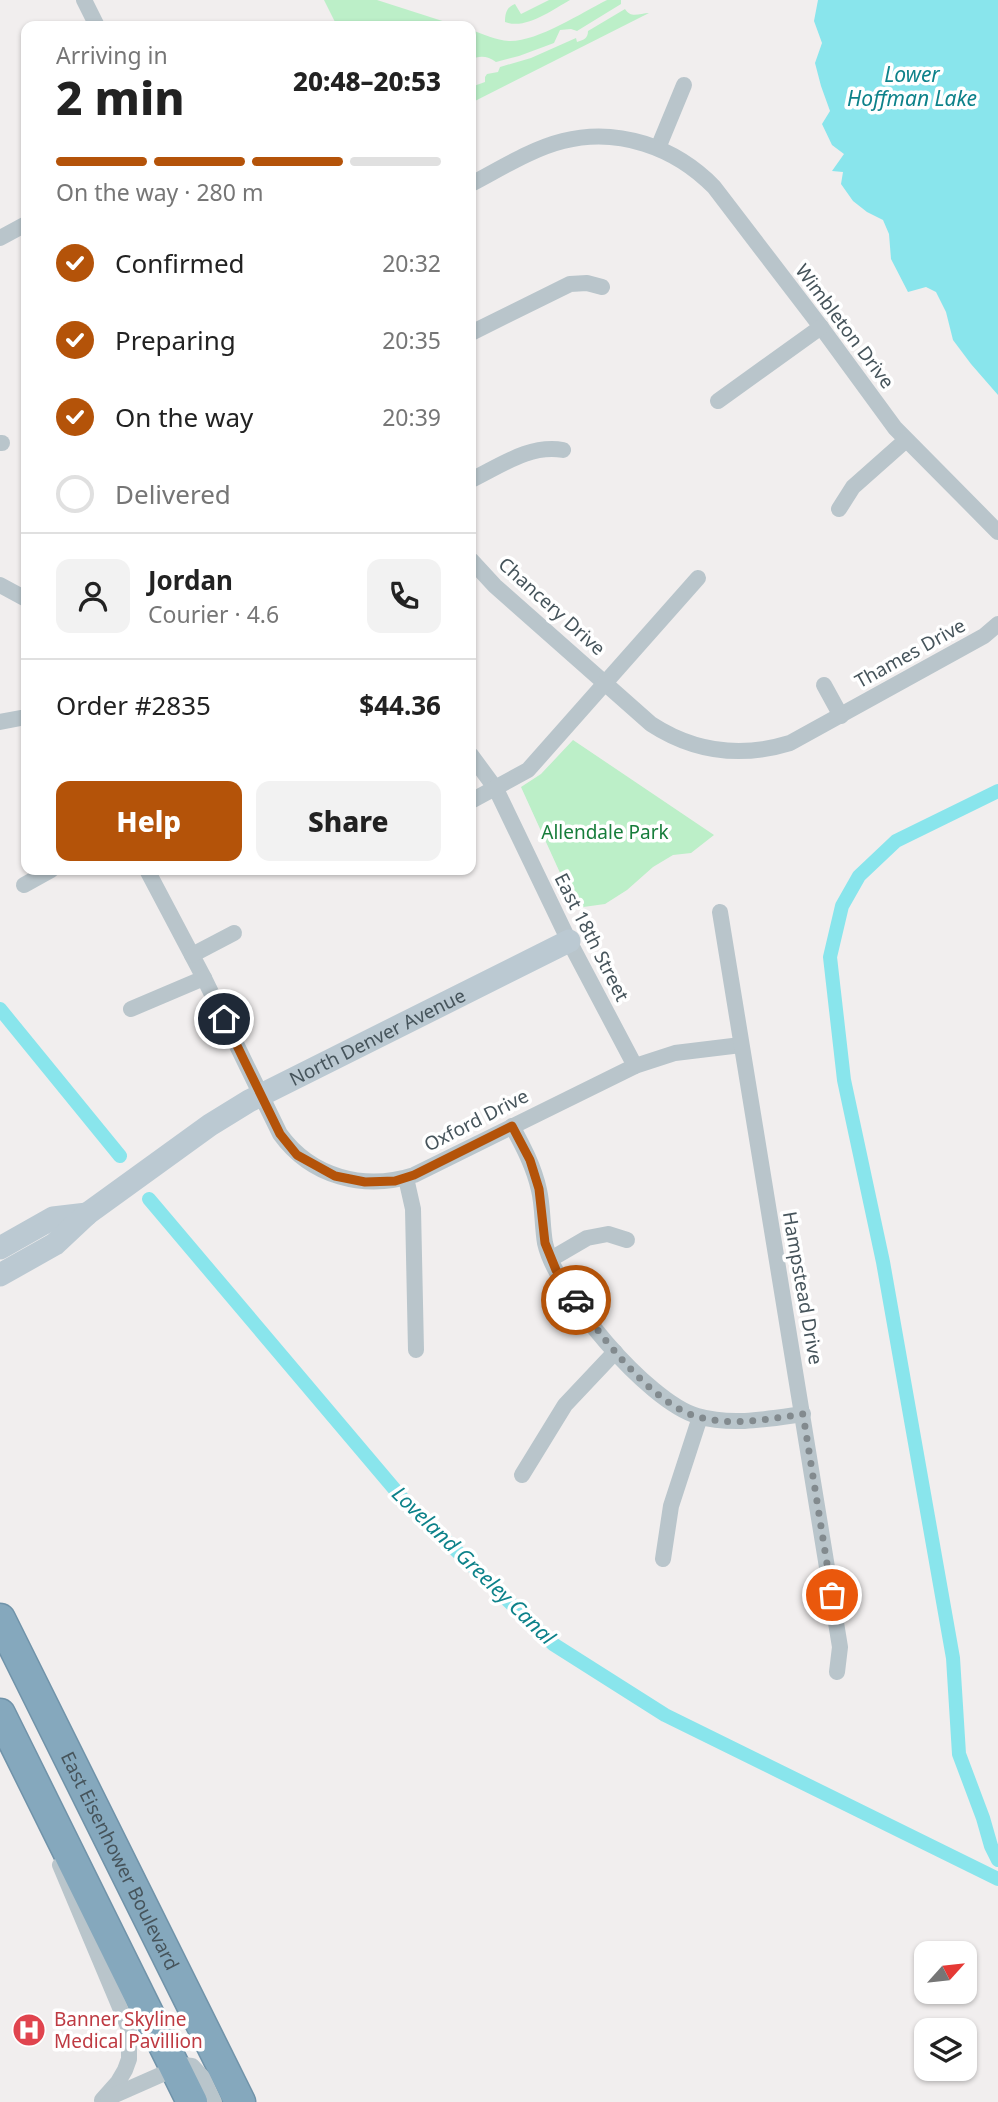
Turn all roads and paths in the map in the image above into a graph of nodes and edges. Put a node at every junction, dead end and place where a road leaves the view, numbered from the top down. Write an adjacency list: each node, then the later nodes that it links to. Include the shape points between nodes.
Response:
1 (84, 0): 2 (street)
2 (94, 21)
3 (684, 85): 4 (street)
4 (658, 148): 5 (street, Wimbleton Drive, via 602,136 564,140); 9 (street, Wimbleton Drive, via 680,159 714,187)
5 (476, 181)
6 (21, 226): 7 (street)
7 (2, 232)
8 (602, 287): 10 (street, via 587,282 570,284)
9 (821, 327): 11 (street); 12 (street, Wimbleton Drive)
10 (476, 331)
11 (718, 401)
12 (906, 440): 15 (street, via 853,487); 16 (street, Wimbleton Drive)
13 (563, 450): 14 (street, via 531,451)
14 (476, 478)
15 (839, 509)
16 (998, 532)
17 (476, 565): 22 (street, Chancery Drive)
18 (698, 578): 22 (street)
19 (0, 585): 20 (street)
20 (21, 596)
21 (998, 624): 24 (street, Thames Drive)
22 (606, 683): 24 (street, Thames Drive, via 665,733 727,752 782,746); 28 (street, via 528,770)
23 (824, 685): 24 (street)
24 (841, 716)
25 (21, 718): 26 (street)
26 (0, 722)
27 (476, 762): 28 (street, East 18th Street)
28 (496, 789): 29 (street); 35 (street, East 18th Street)
29 (476, 799)
30 (42, 875): 32 (street)
31 (150, 875): 36 (street, Oxford Drive)
32 (24, 885)
33 (720, 912): 39 (street, Hampstead Drive)
34 (234, 933): 36 (street)
35 (569, 941): 40 (street, East 18th Street); 41 (street, North Denver Avenue)
36 (192, 955): 37 (street, Oxford Drive)
37 (204, 978): 38 (street); 41 (street, Oxford Drive)
38 (131, 1009)
39 (741, 1045): 40 (street, Oxford Drive, via 675,1053); 51 (street, Hampstead Drive)
40 (635, 1066): 42 (street, Oxford Drive)
41 (261, 1095): 43 (street, Oxford Drive, via 286,1143 323,1170 365,1182); 44 (street, North Denver Avenue, via 210,1125)
42 (512, 1126): 43 (street, Oxford Drive); 47 (street, via 534,1172)
43 (406, 1178): 49 (street, via 413,1209)
44 (87, 1213): 46 (street, North Denver Avenue, via 52,1219); 48 (street, North Denver Avenue, via 55,1244)
45 (627, 1240): 47 (street, via 608,1234 587,1238)
46 (0, 1248)
47 (551, 1258): 50 (street, via 570,1293)
48 (0, 1275)
49 (416, 1350)
50 (615, 1352): 52 (street, via 657,1392); 53 (street, via 565,1405)
51 (803, 1414): 52 (street, via 739,1422); 56 (street, Hampstead Drive, via 840,1647)
52 (700, 1417): 54 (street, via 671,1506)
53 (522, 1475)
54 (663, 1559)
55 (0, 1619): 60 (highway, East Eisenhower Boulevard)
56 (837, 1672)
57 (0, 1714): 59 (highway)
58 (0, 1720): 59 (highway)
59 (26, 1767): 60 (highway, via 112,1888 181,2023 191,2029); 61 (highway); 62 (street, via 51,1845 129,2029 125,2070)
60 (202, 2027): 65 (highway, East Eisenhower Boulevard)
61 (175, 2067): 62 (street); 63 (highway); 64 (street, via 192,2066)
62 (101, 2101)
63 (192, 2102)
64 (214, 2102)
65 (240, 2102)

